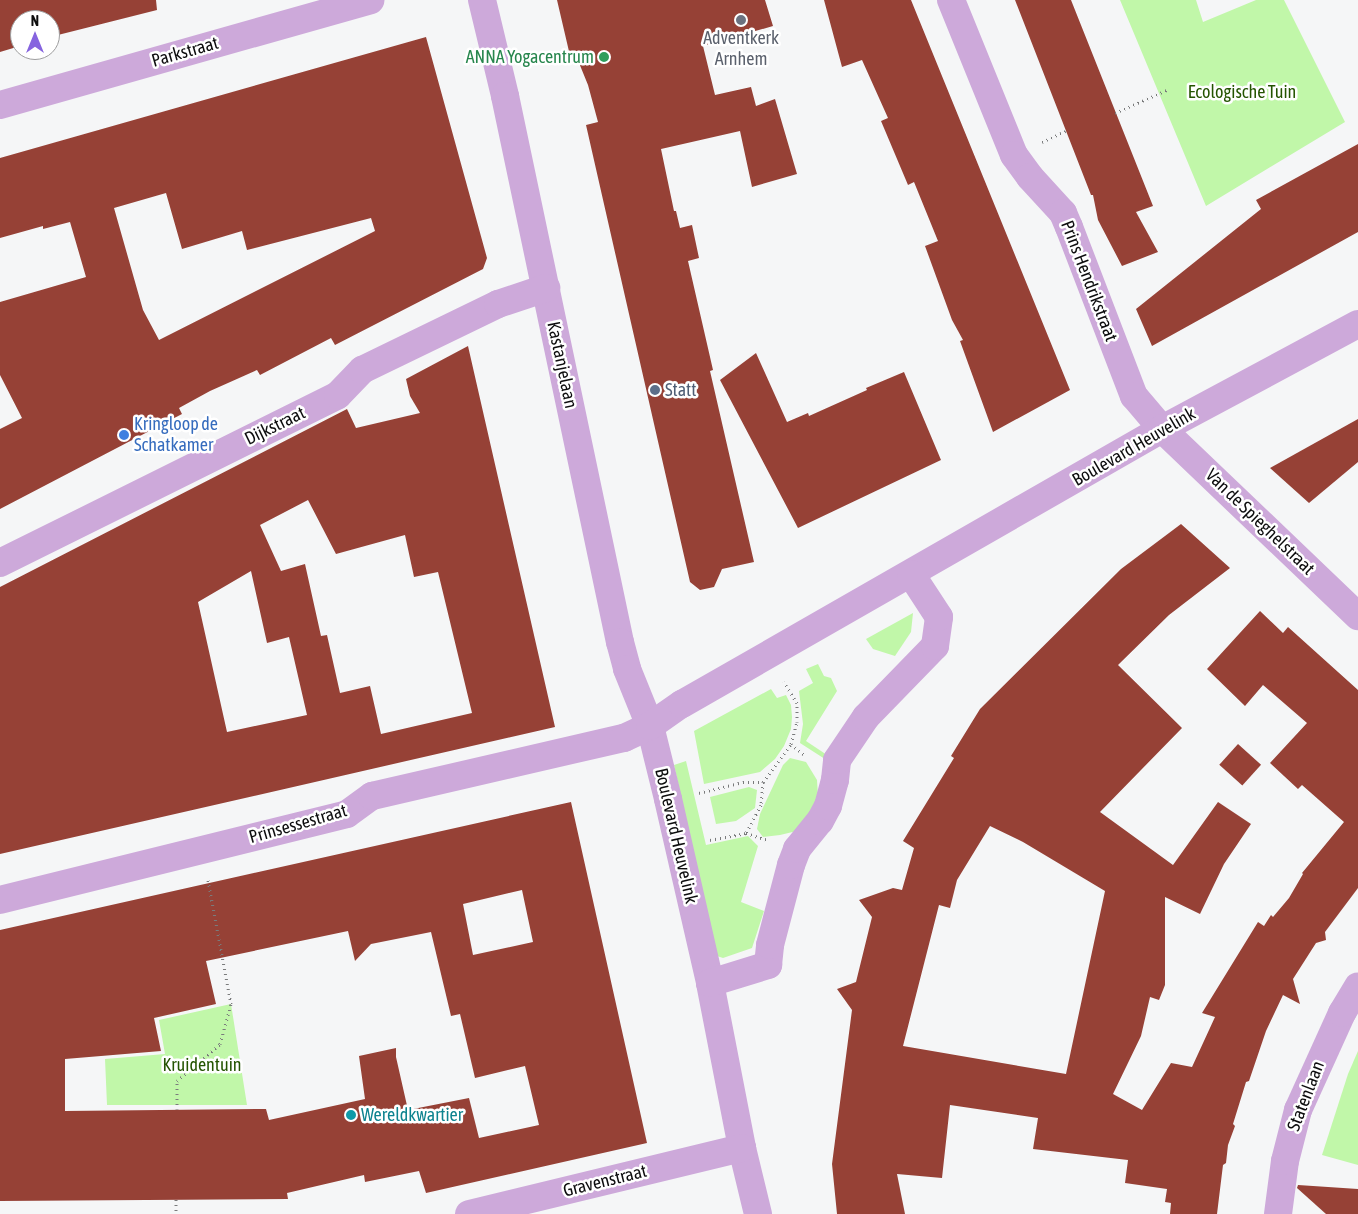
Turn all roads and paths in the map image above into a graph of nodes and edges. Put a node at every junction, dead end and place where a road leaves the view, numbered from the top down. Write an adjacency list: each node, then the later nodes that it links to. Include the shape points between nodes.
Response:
1 (370, 0): 5 (street, Parkstraat)
2 (482, 0): 7 (street, Kastanjelaan)
3 (951, 0): 9 (street, Prins Hendrikstraat, via 1014,155 1063,213 1134,396)
4 (1166, 90): 6 (path)
5 (0, 105)
6 (1115, 112)
7 (546, 288): 10 (street, Dijkstraat, via 498,304 362,370 338,395); 14 (street, Kastanjelaan, via 620,642)
8 (1358, 324): 9 (street, Boulevard Heuvelink)
9 (1162, 429): 11 (street, Boulevard Heuvelink); 12 (street, Van de Spieghelstraat)
10 (0, 563)
11 (912, 574): 13 (street, Boulevard Heuvelink); 21 (street, via 939,618 935,646 866,717 837,760 828,806)
12 (1358, 616)
13 (769, 655): 14 (street, Boulevard Heuvelink); 15 (path, via 797,703 797,722 791,744)
14 (650, 726): 22 (street, Prinsessestraat, via 624,738 372,796 348,814); 24 (street, Boulevard Heuvelink)
15 (763, 782): 17 (path, Boulevard Heuvelink, via 743,782); 19 (path, via 761,805)
16 (696, 784): 17 (path, Boulevard Heuvelink)
17 (698, 793): 18 (path, Boulevard Heuvelink)
18 (700, 802)
19 (746, 833): 20 (path, Boulevard Heuvelink); 21 (path, Boulevard Heuvelink)
20 (708, 840)
21 (797, 849): 24 (street, via 770,945 768,966)
22 (203, 850): 23 (street, Prinsessestraat); 26 (path, via 231,1004 220,1044 177,1081)
23 (0, 900)
24 (710, 983): 27 (street, Boulevard Heuvelink)
25 (1358, 986): 32 (street, Statenlaan, via 1298,1110 1285,1161)
26 (177, 1109)
27 (742, 1148): 29 (street, Boulevard Heuvelink); 31 (street, Gravenstraat)
28 (176, 1199): 30 (path)
29 (754, 1210)
30 (176, 1214)
31 (469, 1214)
32 (1278, 1214)

